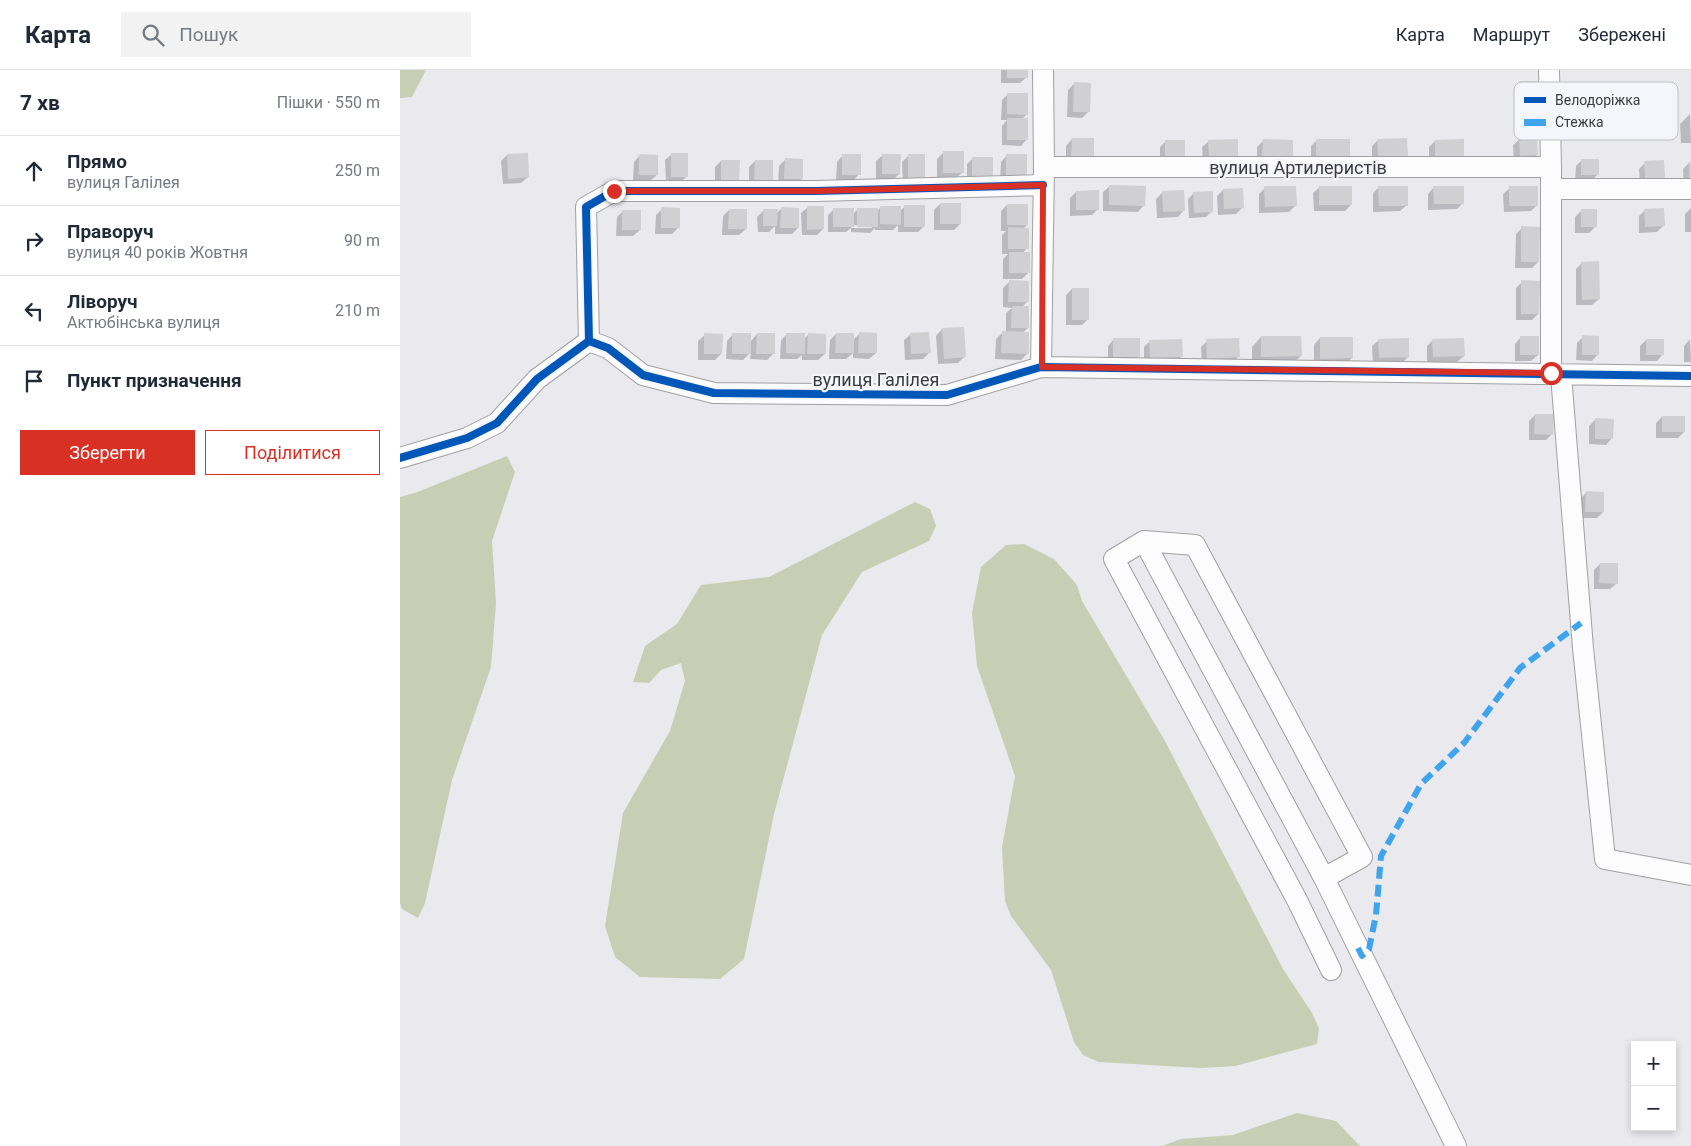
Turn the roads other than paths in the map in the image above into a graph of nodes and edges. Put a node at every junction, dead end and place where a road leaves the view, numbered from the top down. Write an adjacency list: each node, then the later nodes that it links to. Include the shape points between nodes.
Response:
1 (1043, 70): 4 (street)
2 (1550, 140): 3 (street)
3 (1551, 167): 4 (street, вулиця Артилеристів); 5 (street)
4 (1044, 176): 7 (street, вулиця Артилеристів, via 816,191 614,191 586,207); 8 (street)
5 (1551, 189): 6 (street); 9 (street)
6 (1691, 189)
7 (599, 344): 8 (street, вулиця Галілея, via 643,375 714,393 947,395); 11 (street, via 536,379 497,423 467,438)
8 (1042, 367): 9 (street, вулиця Галілея)
9 (1556, 374): 10 (street, вулиця Галілея); 13 (street, via 1604,859)
10 (1691, 376)
11 (400, 458)
12 (1144, 541): 14 (street); 14 (street, via 1195,545 1362,857); 15 (street, via 1114,558)
13 (1691, 875)
14 (1325, 881): 15 (street); 17 (street)
15 (1297, 900): 16 (street)
16 (1331, 970)
17 (1456, 1146)

